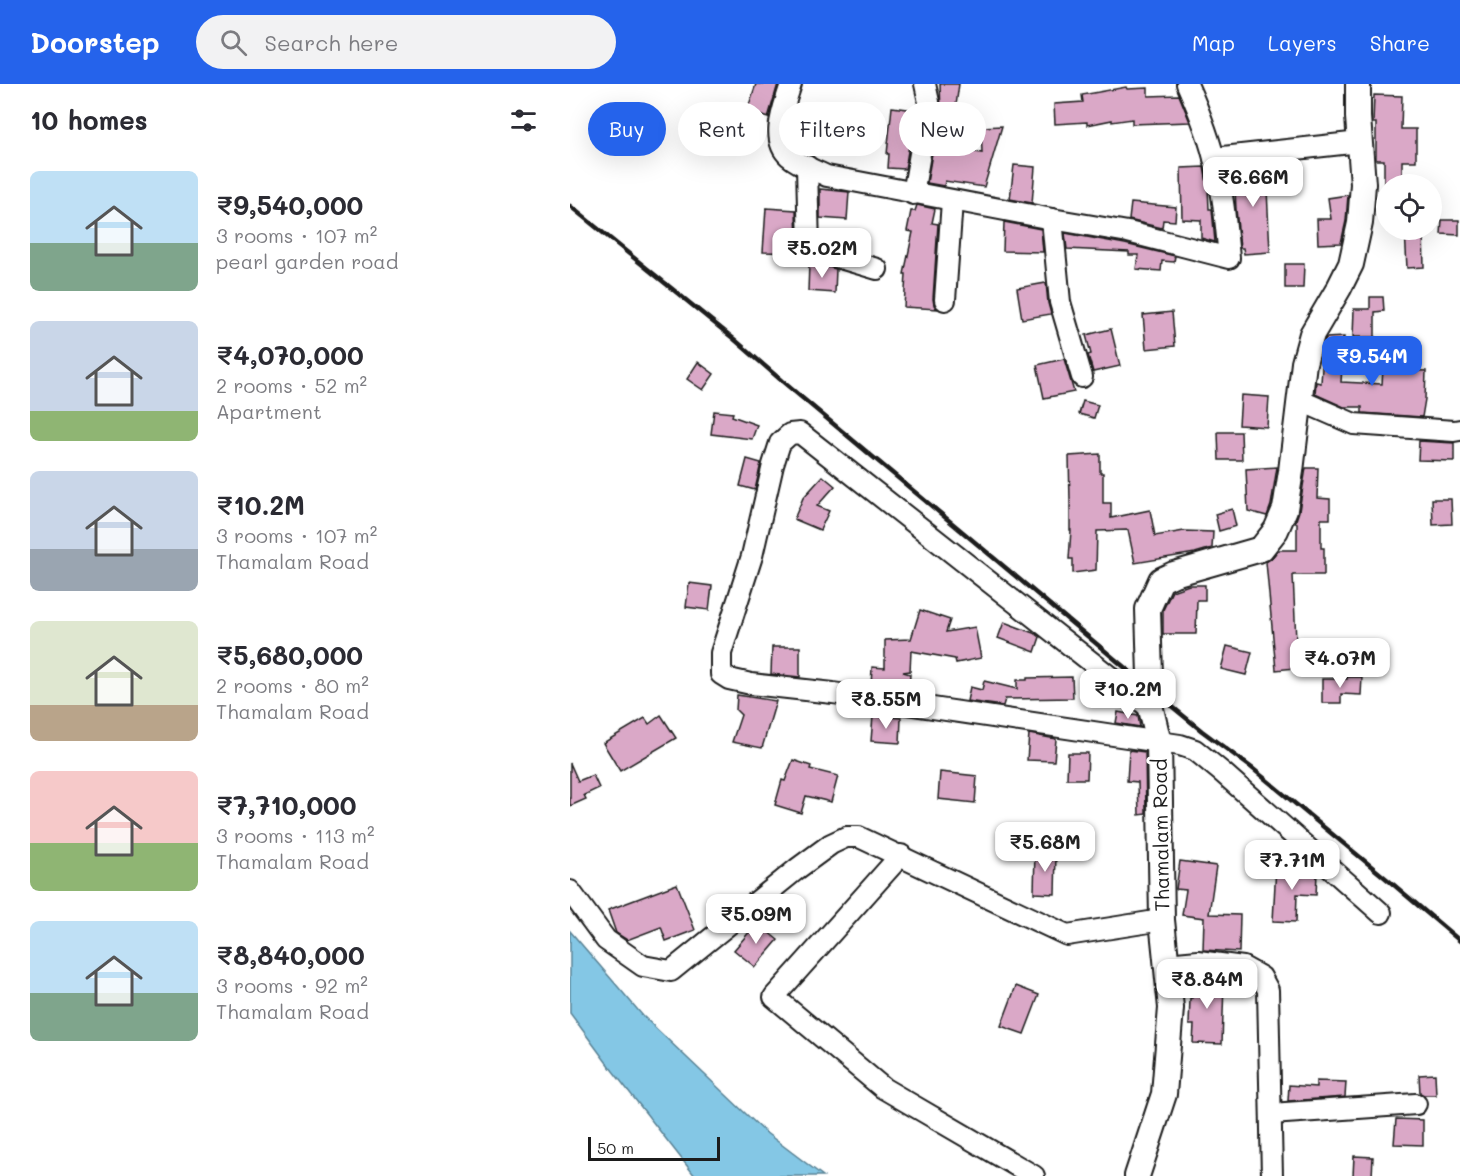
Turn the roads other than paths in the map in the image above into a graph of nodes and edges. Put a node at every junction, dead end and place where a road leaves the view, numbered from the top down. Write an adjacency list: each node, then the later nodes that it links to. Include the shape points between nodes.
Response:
1 (791, 84): 7 (street, via 779,123 780,146)
2 (925, 84): 8 (street, via 930,102)
3 (1187, 84): 6 (street)
4 (1358, 84): 5 (street, Thamalam Road)
5 (1360, 142): 6 (street); 14 (street, Thamalam Road, via 1363,184 1351,264 1312,334)
6 (1214, 158): 10 (street, via 1229,258 1128,232)
7 (807, 166): 8 (street, via 827,176); 11 (street, via 809,249)
8 (914, 194): 9 (street)
9 (952, 201): 10 (street); 12 (street)
10 (1052, 219): 13 (street, via 1060,302)
11 (878, 269)
12 (945, 300)
13 (1082, 377)
14 (1299, 400): 15 (street, via 1354,424); 16 (street, Thamalam Road, via 1285,509 1276,530 1261,549 1161,580 1148,609)
15 (1460, 430)
16 (1151, 709): 17 (street, Thamalam Road); 17 (street, via 800,433 790,434 780,443 752,556 721,653 721,674 751,684)
17 (1160, 743): 20 (street, via 1195,750); 21 (street, Thamalam Road)
18 (901, 855): 19 (street, via 859,837 846,837 831,844 671,971 643,966 606,940); 21 (street, via 1067,935); 25 (street, via 774,998 883,1088)
19 (570, 891)
20 (1381, 913)
21 (1162, 920): 22 (street, Thamalam Road)
22 (1166, 964): 24 (street, via 1198,961 1243,967 1261,977 1268,990); 26 (street, Thamalam Road, via 1171,1008 1164,1094)
23 (1416, 1104): 24 (street)
24 (1271, 1114): 27 (street)
25 (1034, 1176)
26 (1137, 1176)
27 (1272, 1176)

